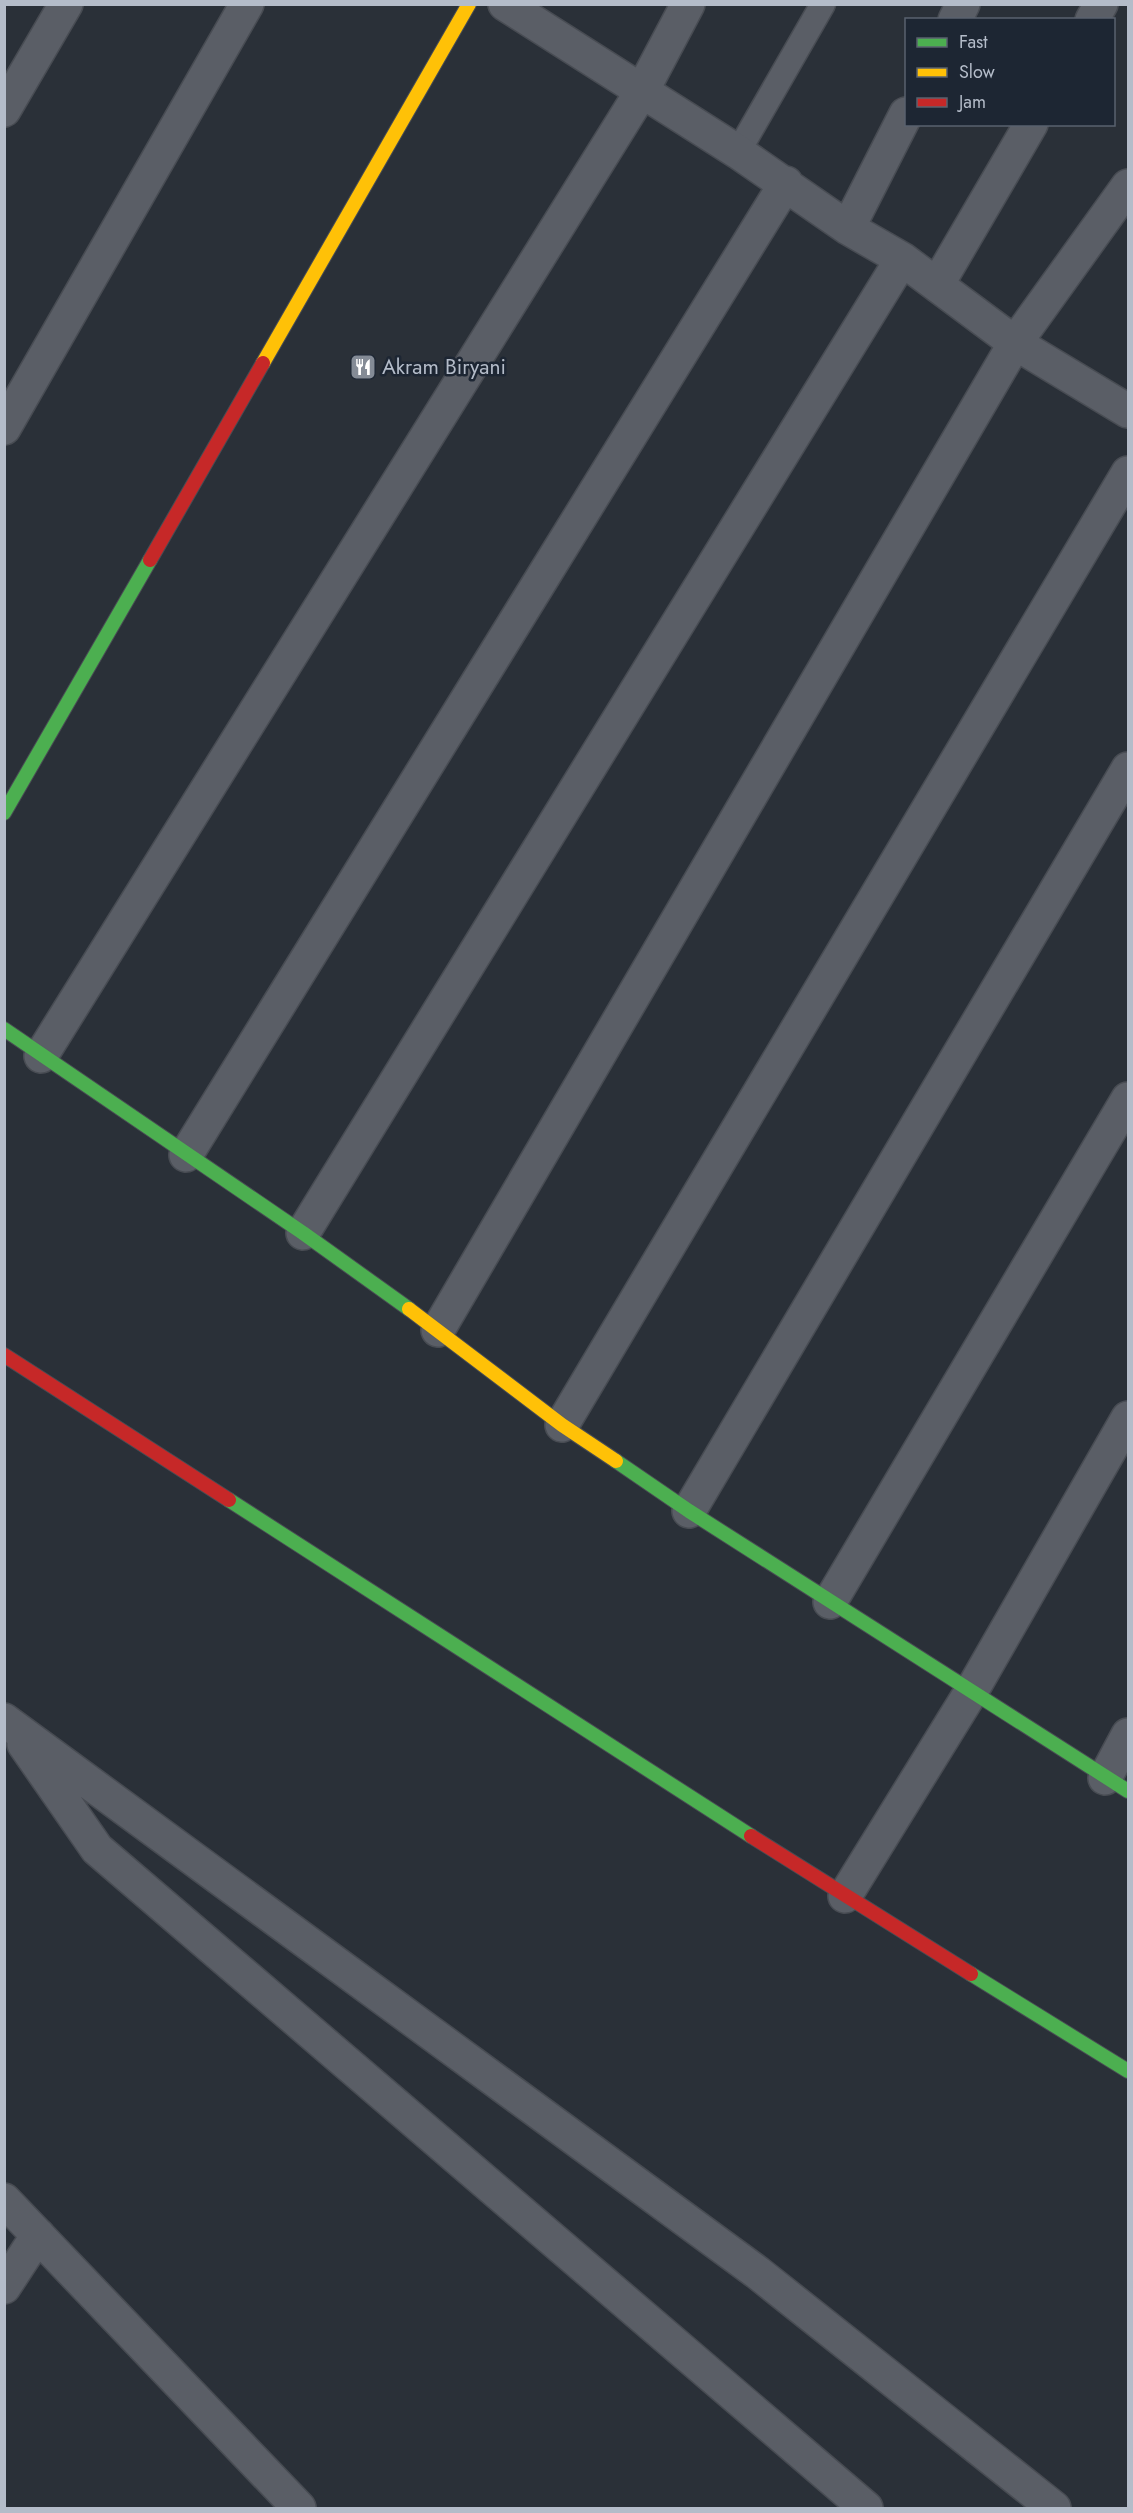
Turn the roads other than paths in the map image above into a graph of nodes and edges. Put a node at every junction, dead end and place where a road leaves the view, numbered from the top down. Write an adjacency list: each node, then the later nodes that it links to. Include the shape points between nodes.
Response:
1 (66, 4): 12 (street)
2 (246, 4): 23 (street)
3 (469, 4): 26 (street)
4 (505, 4): 11 (street)
5 (688, 4): 11 (street)
6 (823, 4): 15 (lane)
7 (963, 4): 9 (street)
8 (1101, 4): 10 (street)
9 (956, 18)
10 (1093, 18)
11 (642, 91): 15 (street); 28 (street)
12 (4, 110)
13 (905, 116): 18 (street)
14 (1030, 126): 20 (street)
15 (738, 152): 16 (street)
16 (786, 183): 18 (street); 30 (street)
17 (1128, 186): 21 (street)
18 (848, 228): 19 (street)
19 (902, 259): 20 (street); 31 (street)
20 (937, 285): 21 (street)
21 (1015, 343): 22 (street); 32 (street)
22 (1128, 411)
23 (4, 428)
24 (1128, 473): 35 (street)
25 (1128, 769): 36 (street)
26 (4, 813)
27 (4, 1029): 28 (street)
28 (40, 1056): 30 (street)
29 (1128, 1099): 37 (street)
30 (186, 1155): 31 (street)
31 (303, 1233): 32 (street)
32 (438, 1330): 35 (street)
33 (4, 1355): 42 (street)
34 (1128, 1418): 38 (street)
35 (562, 1425): 36 (street)
36 (689, 1511): 37 (street)
37 (830, 1602): 38 (street)
38 (971, 1692): 41 (street); 42 (street)
39 (7, 1721): 48 (street, via 97,1850); 49 (street, via 758,2273)
40 (1128, 1735): 41 (street)
41 (1116, 1784)
42 (845, 1896): 43 (street)
43 (1128, 2070)
44 (4, 2200): 45 (street)
45 (38, 2235): 46 (street); 47 (street)
46 (4, 2287)
47 (299, 2508)
48 (866, 2508)
49 (1054, 2508)

